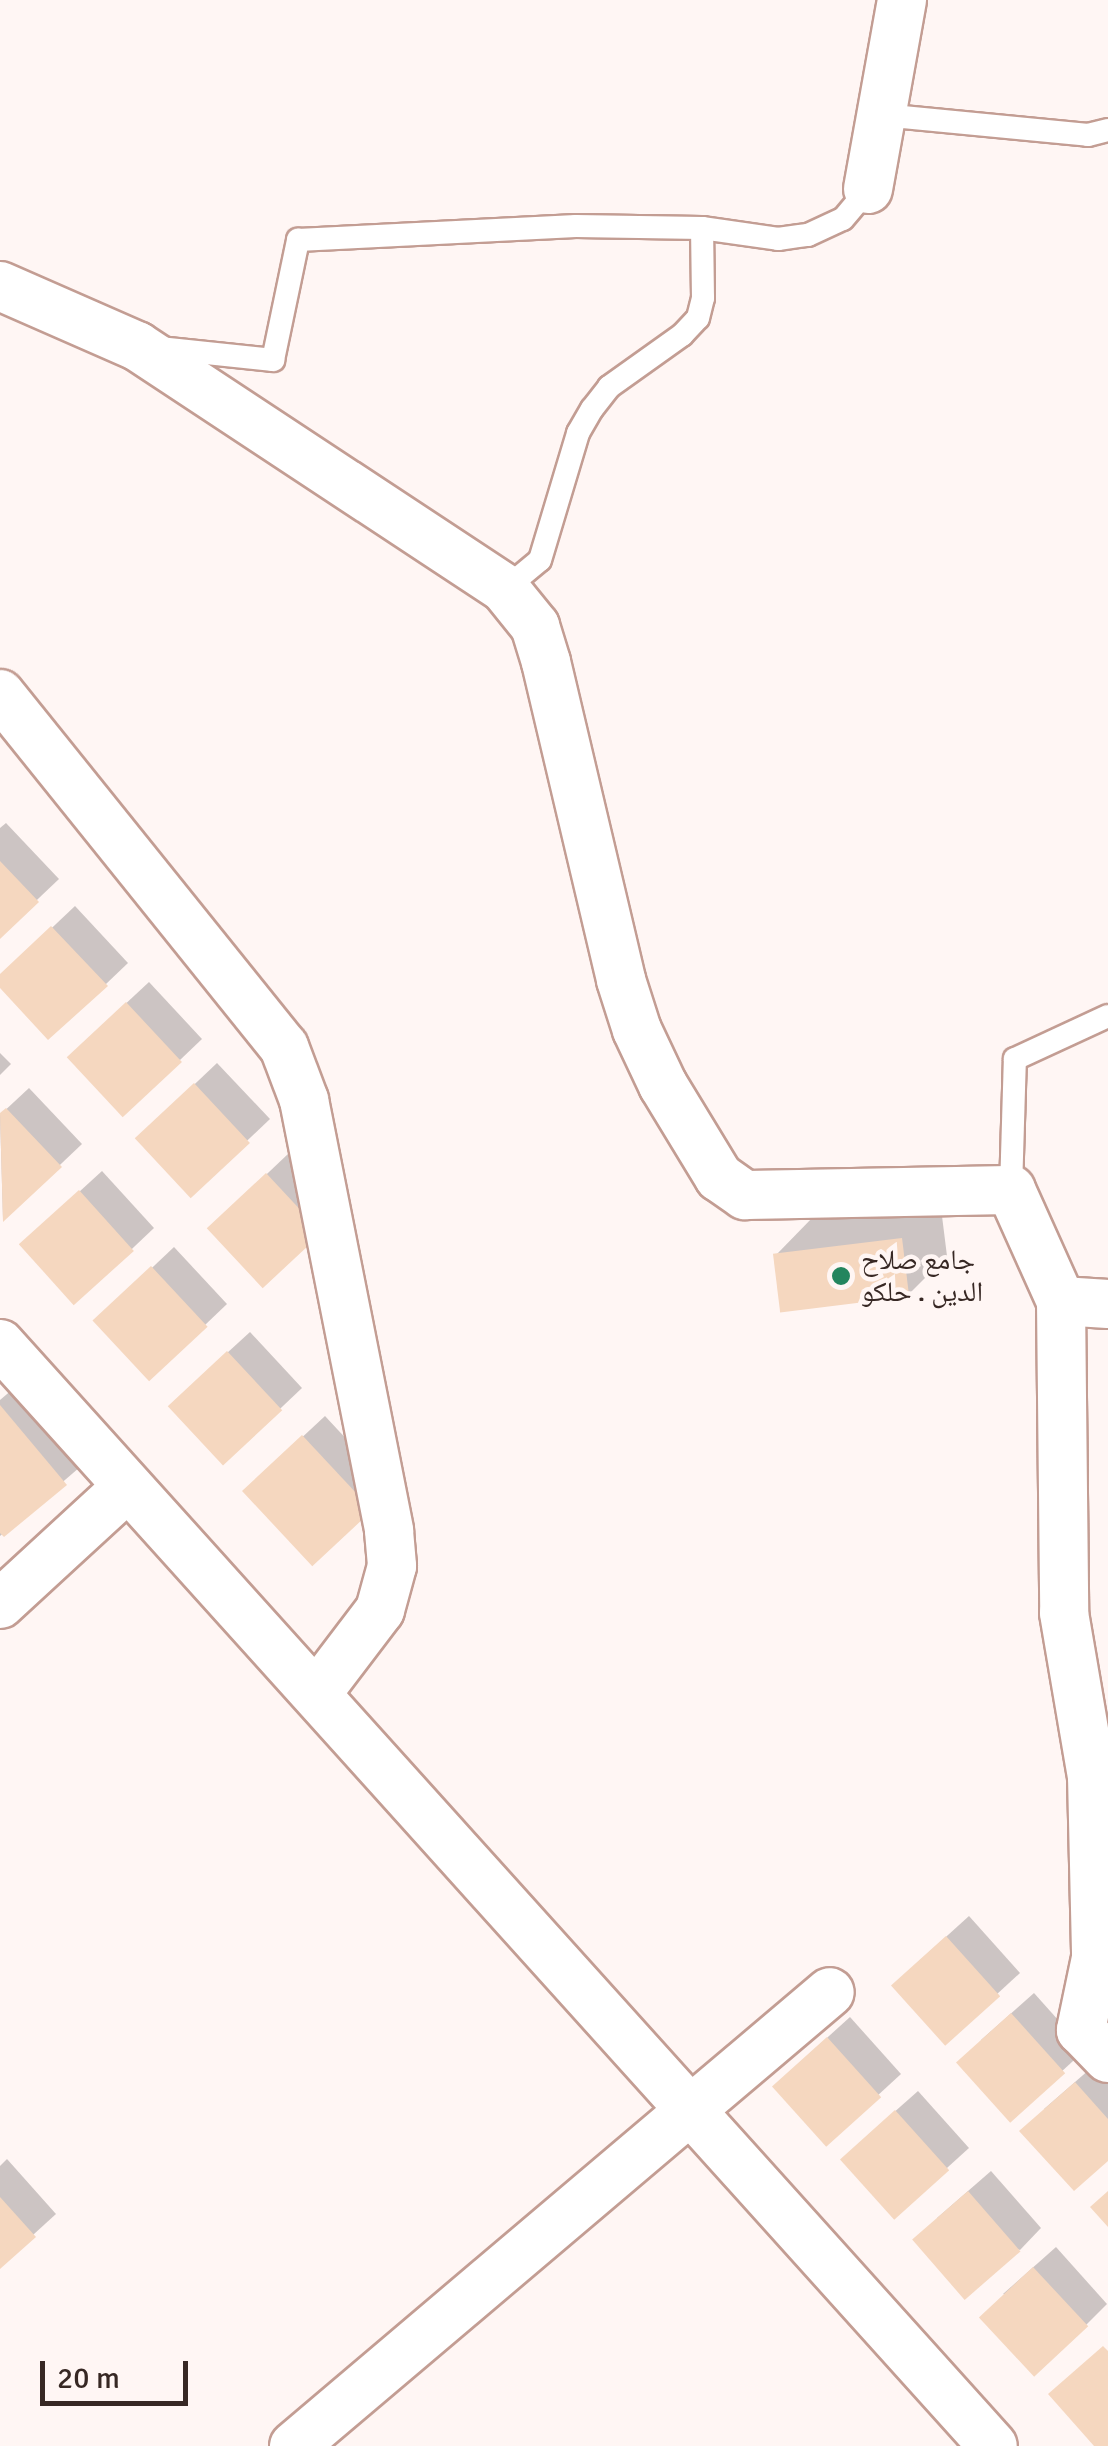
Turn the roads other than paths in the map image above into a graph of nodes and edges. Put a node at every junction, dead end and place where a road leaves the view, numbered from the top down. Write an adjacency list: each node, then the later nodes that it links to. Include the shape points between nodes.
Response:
1 (902, 0): 2 (street)
2 (882, 116): 3 (lane, via 1088,135); 4 (street)
3 (1108, 130)
4 (868, 189): 5 (lane, via 843,219 808,234 778,239)
5 (702, 228): 7 (lane, via 576,226 298,240 273,360); 8 (lane, via 698,318 609,387 592,409 578,433 540,560)
6 (0, 286): 7 (street)
7 (137, 346): 8 (street)
8 (505, 589): 11 (street, via 535,626 546,662 638,1030 719,1177 745,1195)
9 (0, 694): 17 (street, via 284,1046 304,1100 392,1566 380,1610)
10 (1108, 1016): 11 (lane, via 1014,1059)
11 (1011, 1190): 12 (street)
12 (1061, 1301): 13 (street); 18 (street, via 1064,1613 1092,1776)
13 (1108, 1304)
14 (0, 1344): 15 (street)
15 (126, 1488): 16 (street); 17 (street)
16 (0, 1604)
17 (317, 1693): 21 (street)
18 (1102, 1959): 20 (street, via 1081,2030)
19 (830, 1992): 21 (street)
20 (1108, 2058)
21 (690, 2110): 22 (street); 23 (street)
22 (294, 2446)
23 (993, 2446)

